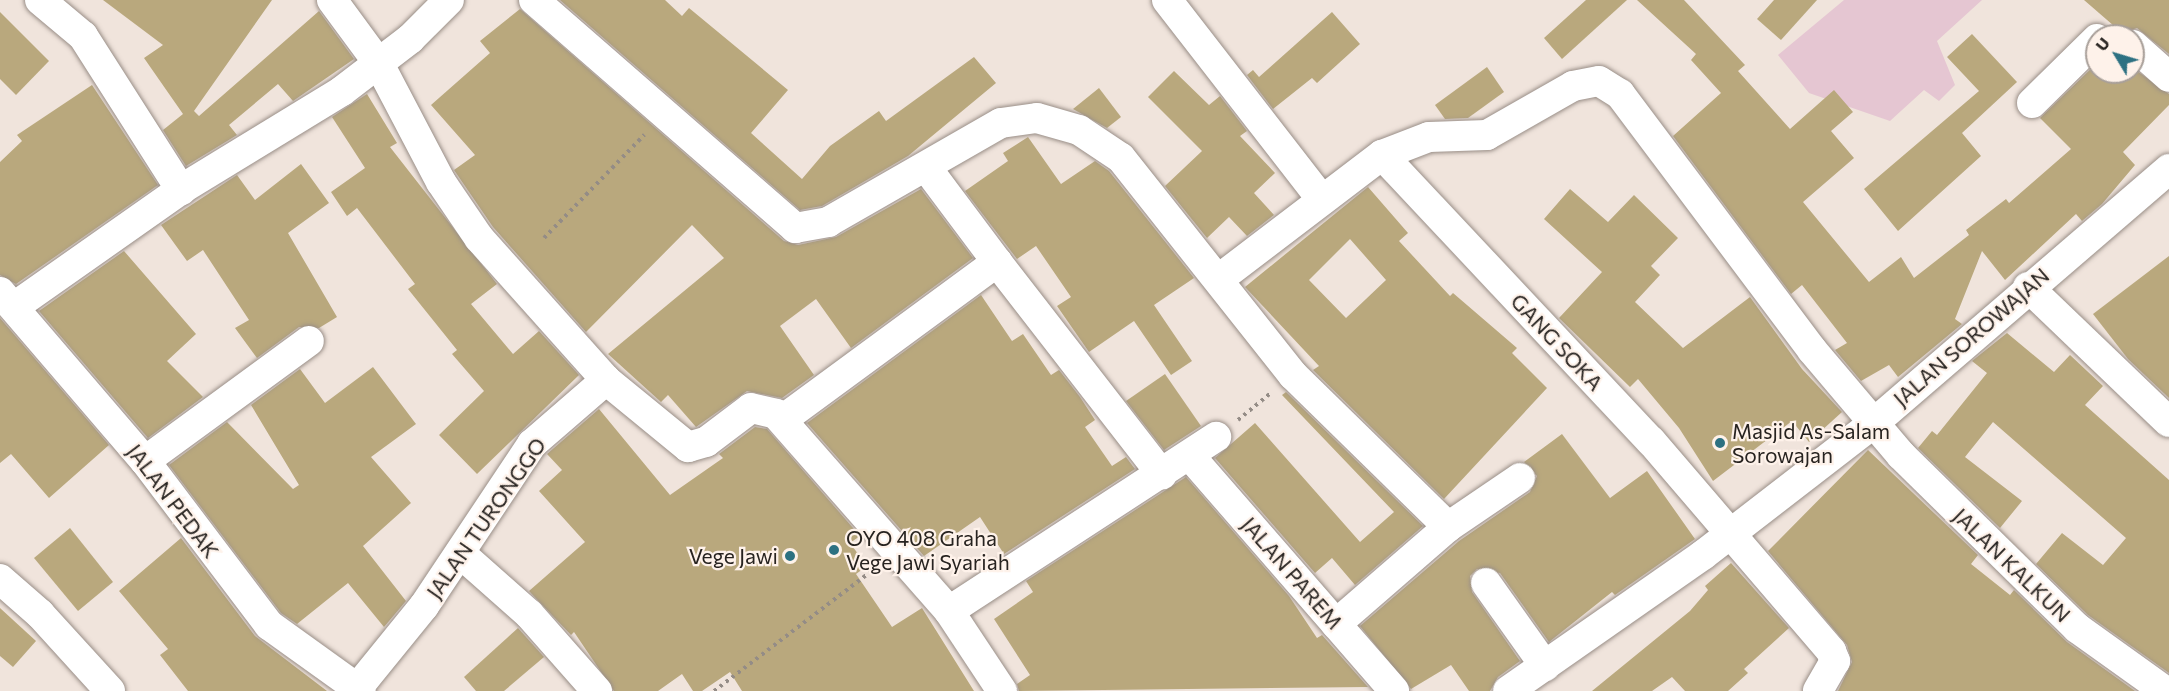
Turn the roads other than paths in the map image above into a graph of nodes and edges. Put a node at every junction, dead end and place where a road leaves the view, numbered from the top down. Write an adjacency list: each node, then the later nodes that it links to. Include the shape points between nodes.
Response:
1 (40, 0): 14 (street, via 83,36)
2 (332, 0): 8 (street)
3 (450, 0): 8 (street)
4 (534, 0): 12 (street, via 795,228 828,222)
5 (1167, 0): 15 (street)
6 (2085, 52): 10 (street)
7 (2145, 56): 9 (street)
8 (379, 64): 14 (street); 21 (street, via 441,182 479,238)
9 (2169, 78)
10 (2032, 103)
11 (1382, 155): 15 (street, JALAN KALKUN); 23 (street, JALAN KALKUN, via 1429,137 1487,135 1573,86 1599,81 1620,94 1812,350); 31 (street, GANG SOKA)
12 (926, 166): 16 (street); 17 (street, via 1001,123 1037,118 1079,130 1121,158)
13 (2169, 169): 18 (street, JALAN SOROWAJAN)
14 (181, 190): 19 (street)
15 (1322, 200): 17 (street, JALAN KALKUN)
16 (997, 262): 22 (street); 28 (street)
17 (1219, 279): 30 (street, via 1293,375)
18 (2028, 287): 23 (street, JALAN SOROWAJAN); 24 (street)
19 (7, 300): 27 (street, JALAN PEDAK)
20 (309, 341): 27 (street)
21 (606, 380): 22 (street, via 688,447 706,442 755,407); 32 (street, JALAN TURONGGO, via 532,444)
22 (782, 420): 35 (street)
23 (1875, 422): 31 (street, JALAN SOROWAJAN); 45 (street, JALAN KALKUN, via 2017,572 2078,628)
24 (2169, 422)
25 (1216, 437): 26 (street)
26 (1190, 456): 28 (street); 36 (street, JALAN PAREM)
27 (145, 461): 38 (street, JALAN PEDAK, via 269,625)
28 (1162, 475): 35 (street)
29 (1520, 478): 30 (street)
30 (1448, 527): 36 (street)
31 (1730, 531): 37 (street, JALAN SOROWAJAN); 44 (street, GANG SOKA, via 1831,651 1835,661)
32 (460, 553): 38 (street, JALAN TURONGGO); 40 (street, via 529,614)
33 (0, 579): 39 (street, via 40,614)
34 (1486, 583): 37 (street)
35 (949, 611): 41 (street)
36 (1336, 624): 42 (street, JALAN PAREM)
37 (1545, 666): 43 (street, JALAN SOROWAJAN)
38 (360, 689)
39 (110, 691)
40 (597, 691)
41 (1002, 691)
42 (1394, 691)
43 (1508, 691)
44 (1818, 691)
45 (2165, 691)

